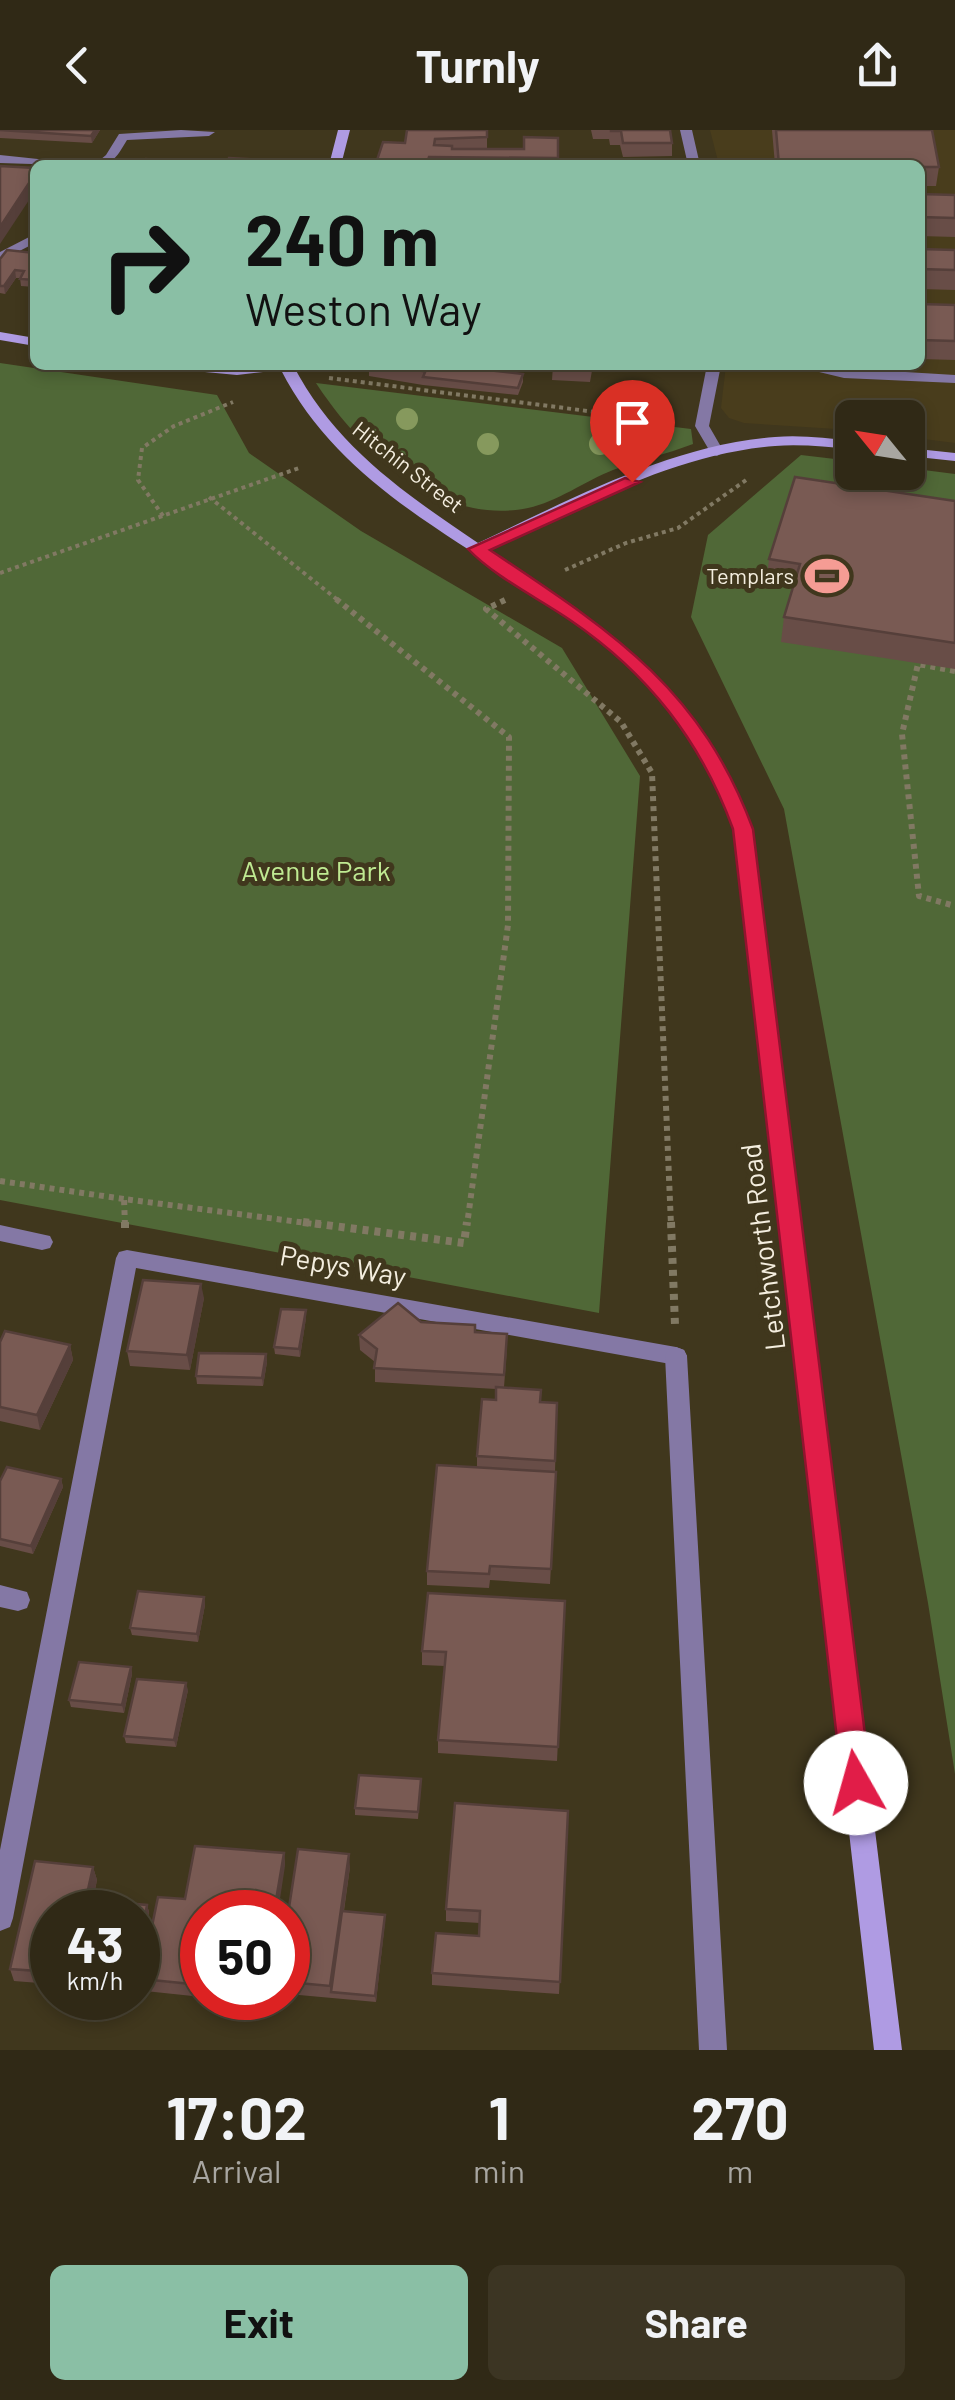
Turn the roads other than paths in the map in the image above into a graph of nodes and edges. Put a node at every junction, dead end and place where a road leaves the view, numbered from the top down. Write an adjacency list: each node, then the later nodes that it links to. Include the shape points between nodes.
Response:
1 (344, 130): 7 (main road)
2 (686, 130): 8 (street)
3 (210, 132): 4 (street)
4 (125, 133): 6 (street)
5 (0, 159): 9 (street)
6 (107, 160)
7 (336, 160)
8 (693, 160)
9 (30, 162)
10 (30, 241): 11 (street)
11 (0, 257)
12 (0, 336): 13 (main road)
13 (30, 341)
14 (288, 370): 22 (main road, Hitchin Street, via 343,450)
15 (713, 370): 19 (street, via 702,426)
16 (823, 370): 17 (street)
17 (955, 379)
18 (835, 443): 19 (main road, via 798,440)
19 (717, 452): 22 (main road, via 603,491)
20 (925, 454): 21 (main road)
21 (955, 458)
22 (477, 549): 27 (main road, Letchworth Road, via 598,630 649,677 691,724 724,779 743,829)
23 (0, 1233): 24 (street)
24 (42, 1242)
25 (0, 1918): 26 (street, Pepys Way, via 127,1258 676,1356)
26 (713, 2050)
27 (888, 2050)

